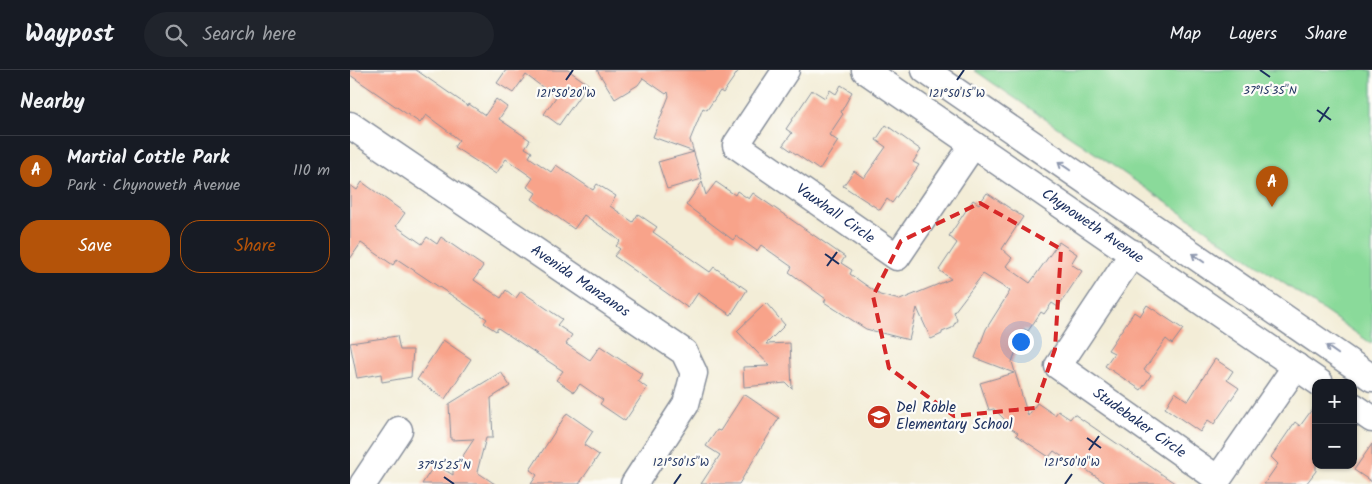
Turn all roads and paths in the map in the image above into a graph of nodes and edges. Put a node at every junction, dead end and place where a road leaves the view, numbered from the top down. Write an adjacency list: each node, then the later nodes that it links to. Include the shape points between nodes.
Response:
1 (786, 70): 5 (street, Vauxhall Circle, via 736,145 897,257)
2 (865, 70): 5 (street, Chynoweth Avenue)
3 (924, 70): 8 (street, one-way to 3)
4 (350, 125): 14 (street, Avenida Manzanos, via 684,352 694,373 686,404)
5 (973, 145): 6 (street, Chynoweth Avenue)
6 (1133, 253): 7 (street, Chynoweth Avenue); 7 (street, Studebaker Circle, via 1058,366 1218,479)
7 (1296, 366): 9 (street, Chynoweth Avenue)
8 (1372, 378)
9 (1314, 379)
10 (1357, 409): 11 (street)
11 (1372, 419)
12 (399, 430): 13 (street)
13 (362, 484)
14 (634, 484)

